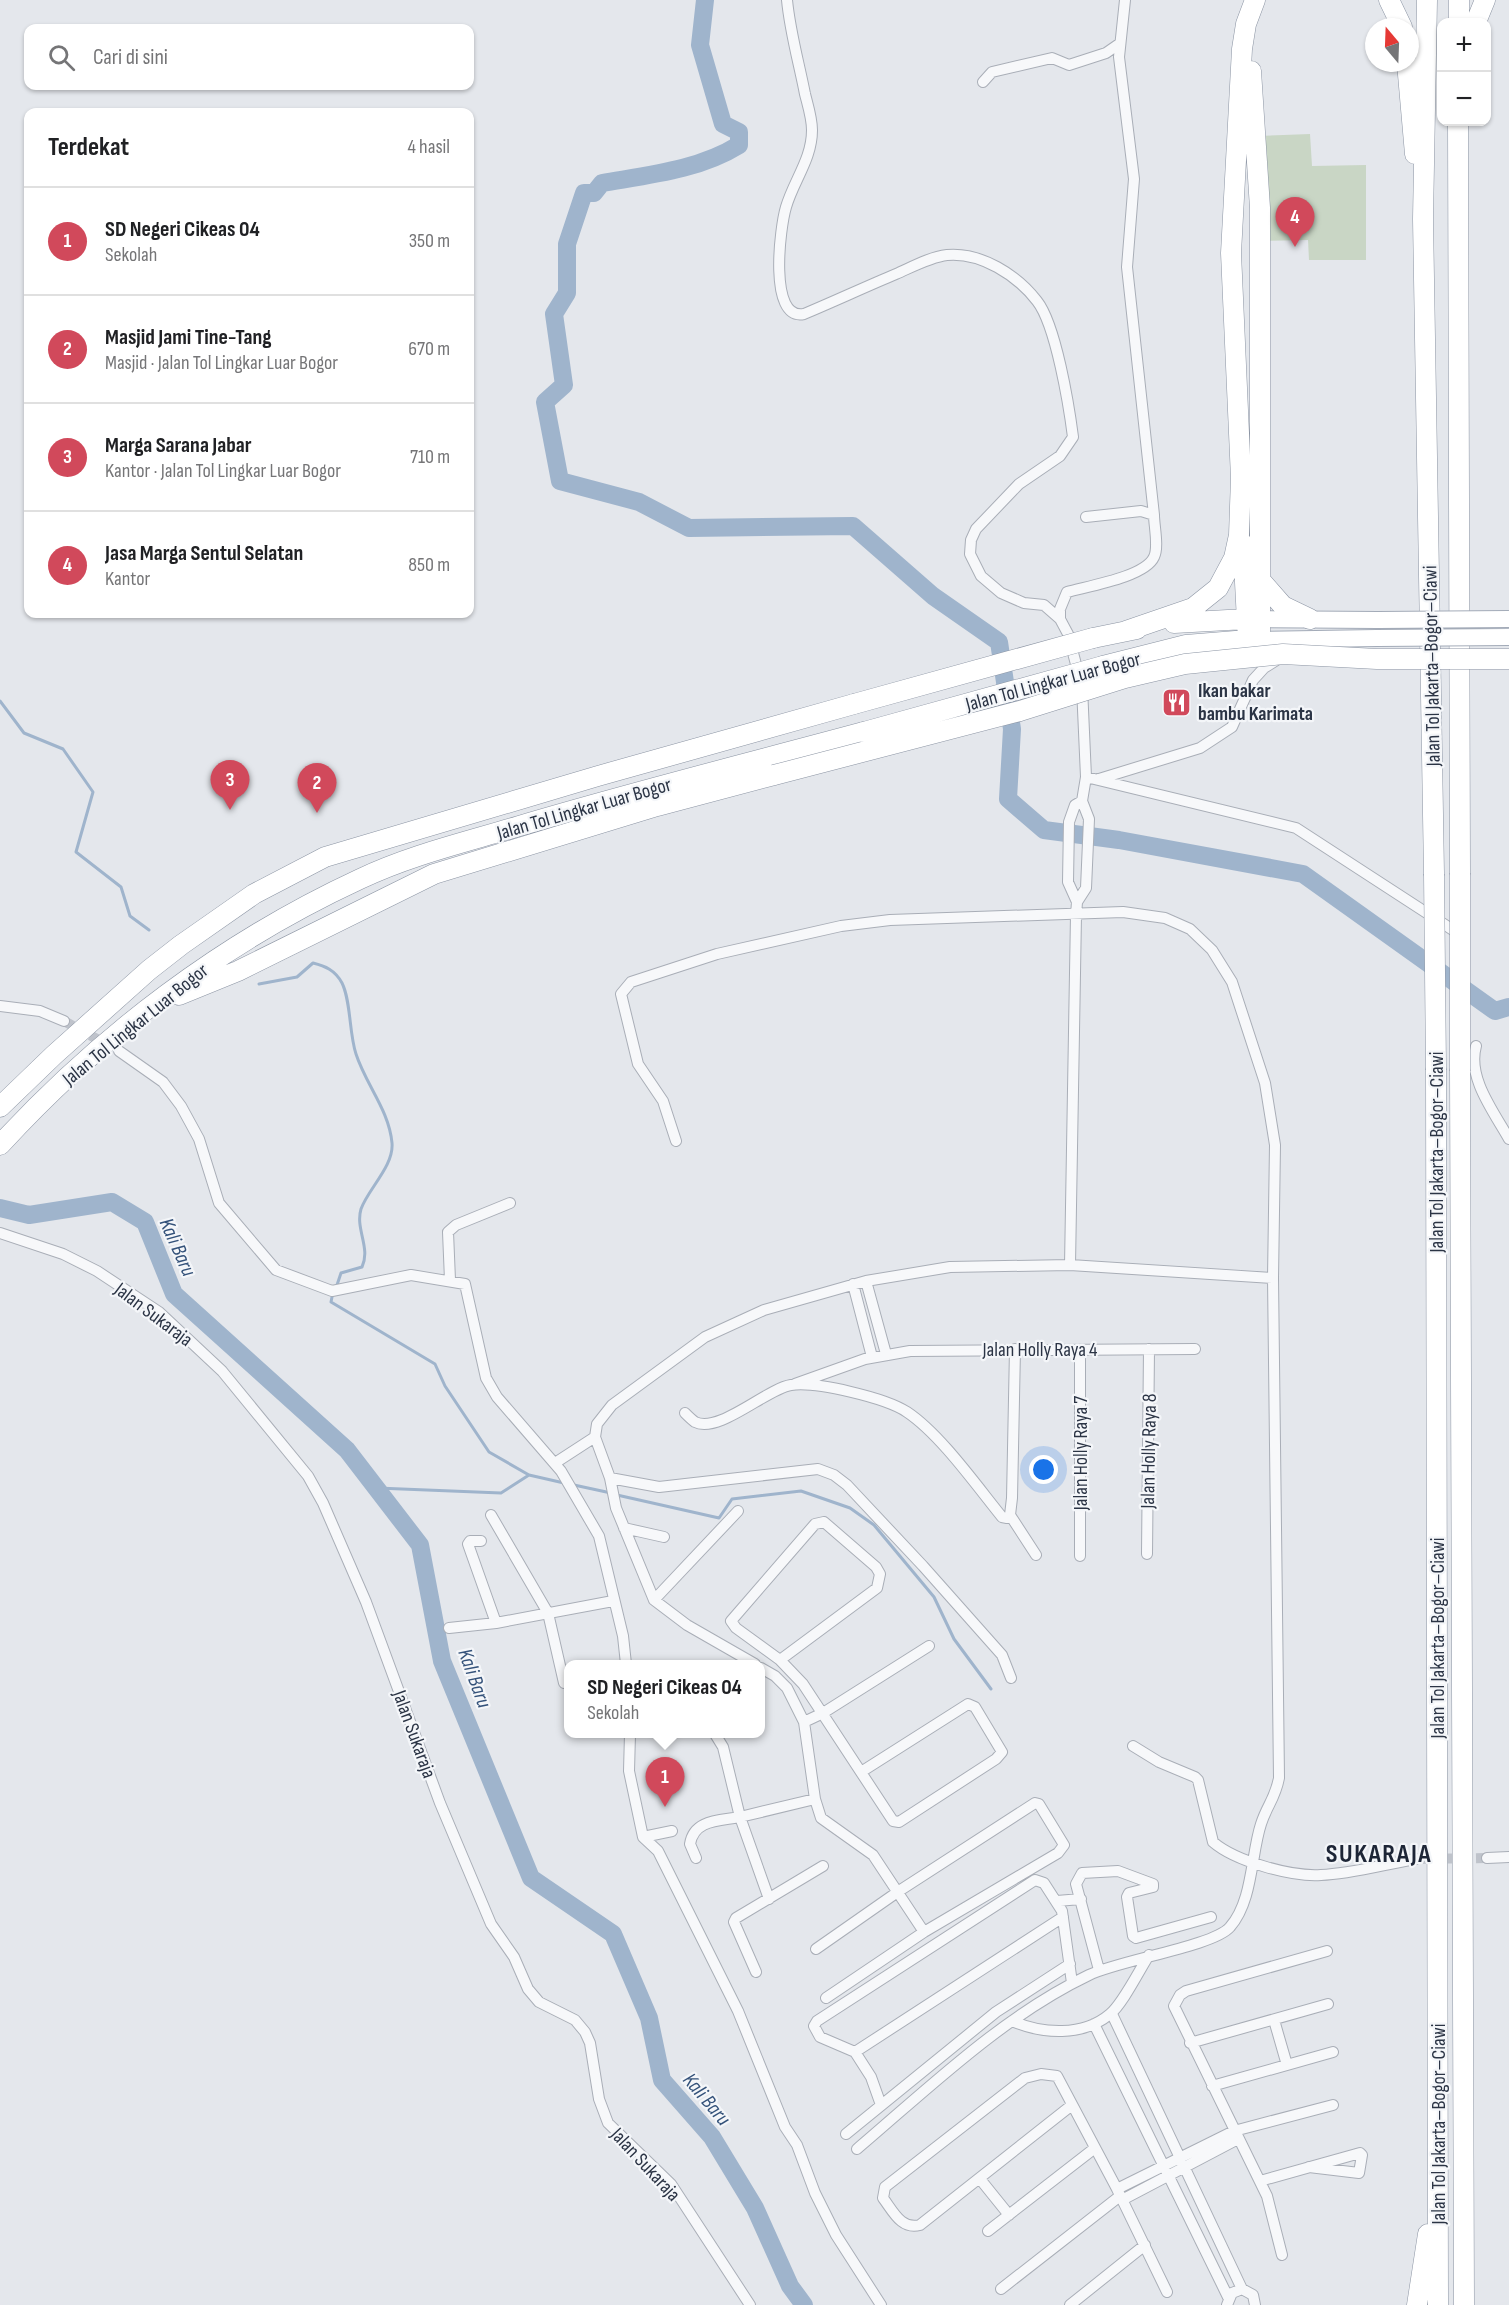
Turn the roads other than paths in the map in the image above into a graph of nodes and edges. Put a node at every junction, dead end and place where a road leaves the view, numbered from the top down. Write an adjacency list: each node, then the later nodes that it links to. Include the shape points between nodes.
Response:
1 (787, 0): 22 (street, via 812,127 811,150 786,207 778,246 782,296 789,311 804,315 946,255 990,263 1038,302 1067,395 1073,437 1060,456 1019,484 976,529 970,554 981,576 1001,593 1024,603 1044,605)
2 (1125, 0): 12 (street)
3 (1255, 0): 17 (highway, via 1245,24 1242,49 1231,253)
4 (1269, 0): 20 (highway, via 1259,18 1250,60 1260,208)
5 (1389, 0): 9 (highway)
6 (1427, 0): 16 (highway, Jalan Tol Jakarta–Bogor–Ciawi)
7 (1459, 0): 10 (highway)
8 (1485, 0): 11 (highway)
9 (1398, 18)
10 (1459, 18)
11 (1478, 18)
12 (1119, 44): 14 (street, via 1106,53 1069,65 1052,58 992,72); 18 (street, via 1134,179 1128,267)
13 (1408, 72): 16 (highway)
14 (982, 82)
15 (1458, 126): 155 (highway, Jalan Tol Jakarta–Bogor–Ciawi, bridge)
16 (1424, 219): 134 (highway, Jalan Tol Jakarta–Bogor–Ciawi, bridge, via 1436,1070)
17 (1241, 478): 21 (highway); 25 (highway, via 1239,535 1234,558 1218,588 1193,608)
18 (1154, 515): 19 (street, via 1141,511); 22 (street, via 1156,555 1148,567 1067,592)
19 (1086, 517)
20 (1261, 581): 21 (highway); 23 (highway, via 1283,606)
21 (1253, 618): 23 (main road); 25 (highway, Jalan Tol Lingkar Luar Bogor, via 1185,621); 28 (highway)
22 (1060, 619): 30 (street, via 1082,687)
23 (1310, 619): 24 (main road, bridge)
24 (1509, 619)
25 (1125, 631): 41 (highway, Jalan Tol Lingkar Luar Bogor, bridge, via 598,776 325,857 254,894 189,939 132,985)
26 (1509, 637): 27 (main road, bridge)
27 (1287, 638): 28 (main road); 31 (street, via 1283,657 1253,680 1232,727 1200,748)
28 (1254, 639): 36 (highway, Jalan Tol Lingkar Luar Bogor, bridge, via 1186,645 1103,666 610,799 434,852 362,878 300,909 211,961)
29 (1509, 659): 36 (highway, bridge, via 1283,654 1185,664 1125,678 1020,711 657,806 434,874 238,971)
30 (1086, 777): 31 (street); 32 (street)
31 (1099, 779): 35 (street, via 1296,828 1456,932)
32 (1082, 801): 33 (street, via 1089,823 1087,876 1086,888); 33 (street, via 1075,805 1070,822 1068,882)
33 (1077, 902): 34 (street)
34 (1076, 915): 43 (street, via 890,920 841,926 717,954 631,982 621,994 638,1064 663,1101); 47 (street); 48 (street, via 1124,912 1165,918 1190,929 1212,950 1232,982 1265,1083 1272,1123)
35 (1467, 932)
36 (153, 1005): 44 (highway, Jalan Tol Lingkar Luar Bogor, via 79,1067)
37 (0, 1006): 38 (street, via 40,1011)
38 (64, 1021)
39 (1476, 1046): 42 (street, via 1472,1060 1476,1076)
40 (119, 1051): 49 (street, via 163,1082 181,1106 199,1139 219,1203 276,1270 336,1290 411,1275)
41 (0, 1107)
42 (1509, 1139)
43 (676, 1141)
44 (0, 1145)
45 (510, 1203): 49 (street, via 447,1232)
46 (0, 1233): 149 (street, Jalan Sukaraja, via 63,1254 97,1271 159,1312 222,1371 308,1476 362,1592 440,1803 491,1924 539,2002 575,2020 585,2032 608,2123 671,2184)
47 (1070, 1265): 48 (street); 50 (street, via 950,1267)
48 (1274, 1278): 98 (street, via 1279,1778 1275,1798 1261,1824)
49 (450, 1280): 61 (street, via 465,1284 468,1289 486,1378)
50 (866, 1281): 51 (street); 56 (street)
51 (852, 1284): 57 (street); 60 (street, via 764,1310 705,1337 612,1405 597,1424)
52 (1015, 1349): 55 (street, Jalan Holly Raya 4); 56 (street, Jalan Holly Raya 4, via 937,1349); 65 (street)
53 (1149, 1349): 54 (street, Jalan Holly Raya 4); 55 (street, Jalan Holly Raya 4); 69 (street, Jalan Holly Raya 8)
54 (1195, 1349)
55 (1080, 1350): 71 (street, Jalan Holly Raya 7)
56 (886, 1354): 57 (street, Jalan Holly Raya 4)
57 (872, 1357): 58 (street, Jalan Holly Raya 4)
58 (791, 1385): 59 (street, Jalan Holly Raya 4, via 712,1424 696,1423); 65 (street, via 845,1390 907,1412 941,1444 1002,1517)
59 (685, 1413)
60 (595, 1437): 61 (street); 62 (street)
61 (558, 1467): 73 (street, via 599,1536)
62 (610, 1482): 66 (street); 82 (street, via 659,1487 826,1471 847,1485 923,1566 1002,1655)
63 (738, 1511): 72 (street)
64 (491, 1515): 74 (street)
65 (1010, 1515): 70 (street)
66 (624, 1528): 67 (street); 72 (street)
67 (663, 1537)
68 (481, 1541): 75 (street, via 468,1544)
69 (1147, 1554)
70 (1036, 1555)
71 (1080, 1556)
72 (654, 1600): 79 (street, via 687,1625)
73 (613, 1601): 74 (street); 78 (street)
74 (548, 1613): 75 (street); 83 (street)
75 (496, 1623): 76 (street)
76 (449, 1628)
77 (929, 1646): 84 (street)
78 (625, 1660)
79 (746, 1660)
80 (780, 1660): 80 (street, via 877,1588 880,1574 876,1567 824,1522 815,1524 731,1621 736,1629); 84 (street)
81 (765, 1670): 85 (street, via 787,1688)
82 (1011, 1678)
83 (564, 1683)
84 (823, 1713): 85 (street); 89 (street)
85 (804, 1722): 90 (street)
86 (630, 1738): 93 (street, via 629,1771)
87 (717, 1738): 91 (street)
88 (1133, 1746): 98 (street, via 1195,1777 1212,1842)
89 (861, 1772): 89 (street, via 968,1704 975,1707 1002,1752 899,1822 893,1821)
90 (815, 1798): 91 (street); 101 (street, via 821,1818 873,1855)
91 (740, 1817): 95 (street, via 696,1828 690,1844); 103 (street)
92 (672, 1831): 93 (street)
93 (643, 1836): 150 (street, via 658,1851 738,2011 825,2214)
94 (1509, 1857): 96 (street)
95 (696, 1858)
96 (1487, 1858)
97 (1416, 1859): 98 (street, via 1321,1875 1297,1874)
98 (1255, 1863): 111 (street, via 1236,1919 1229,1928 1212,1939)
99 (823, 1866): 103 (street)
100 (1118, 1871): 102 (street); 102 (street, via 1153,1884); 104 (street, via 1082,1873 1077,1884)
101 (899, 1891): 108 (street); 108 (street, via 1035,1803 1063,1842 1058,1853); 109 (street)
102 (1129, 1893): 107 (street, via 1126,1903 1136,1938)
103 (769, 1899): 114 (street, via 734,1922)
104 (1081, 1899): 105 (street); 113 (street)
105 (1057, 1901): 106 (street); 123 (street, via 1044,1883 1035,1880 817,2021 814,2026 820,2037)
106 (1063, 1917): 112 (street); 123 (street)
107 (1211, 1917)
108 (924, 1932): 116 (street)
109 (816, 1949)
110 (1327, 1951): 122 (street, via 1180,1995 1175,2011)
111 (1149, 1955): 113 (street); 118 (street)
112 (1070, 1964): 115 (street); 127 (street, via 996,2012)
113 (1099, 1970): 115 (street)
114 (756, 1972)
115 (1072, 1983): 120 (street)
116 (826, 1998)
117 (1328, 2004): 119 (street)
118 (1112, 2014): 121 (street); 135 (street)
119 (1274, 2020): 122 (street); 125 (street)
120 (1012, 2021): 121 (street, via 1057,2033); 133 (street)
121 (1094, 2024): 137 (street)
122 (1190, 2043): 126 (street)
123 (855, 2052): 127 (street, via 871,2077)
124 (1333, 2052): 125 (street)
125 (1287, 2065): 126 (street)
126 (1212, 2086): 131 (street)
127 (881, 2105): 130 (street)
128 (1072, 2105): 132 (street); 138 (street); 138 (street, via 1057,2076 1025,2078 885,2187 883,2198 903,2223 914,2227)
129 (1334, 2105): 131 (street)
130 (846, 2134)
131 (1236, 2135): 135 (street); 139 (street)
132 (1095, 2148): 140 (street); 141 (street)
133 (857, 2149)
134 (1437, 2157): 153 (highway); 154 (highway, Jalan Tol Jakarta–Bogor–Ciawi)
135 (1183, 2162): 137 (street); 146 (street)
136 (1309, 2167): 139 (street)
137 (1166, 2171): 140 (street); 148 (street)
138 (980, 2179): 141 (street)
139 (1260, 2181): 144 (street, via 1270,2202)
140 (1120, 2195): 143 (street); 145 (street)
141 (1008, 2214): 142 (street)
142 (988, 2231)
143 (1145, 2245): 147 (street); 151 (street)
144 (1282, 2255)
145 (1001, 2289)
146 (1242, 2289): 148 (street, via 1232,2293); 152 (street, via 1253,2295)
147 (1167, 2292)
148 (1228, 2301)
149 (750, 2305)
150 (881, 2305)
151 (1070, 2305)
152 (1255, 2305)
153 (1417, 2305)
154 (1438, 2305)
155 (1464, 2305)

